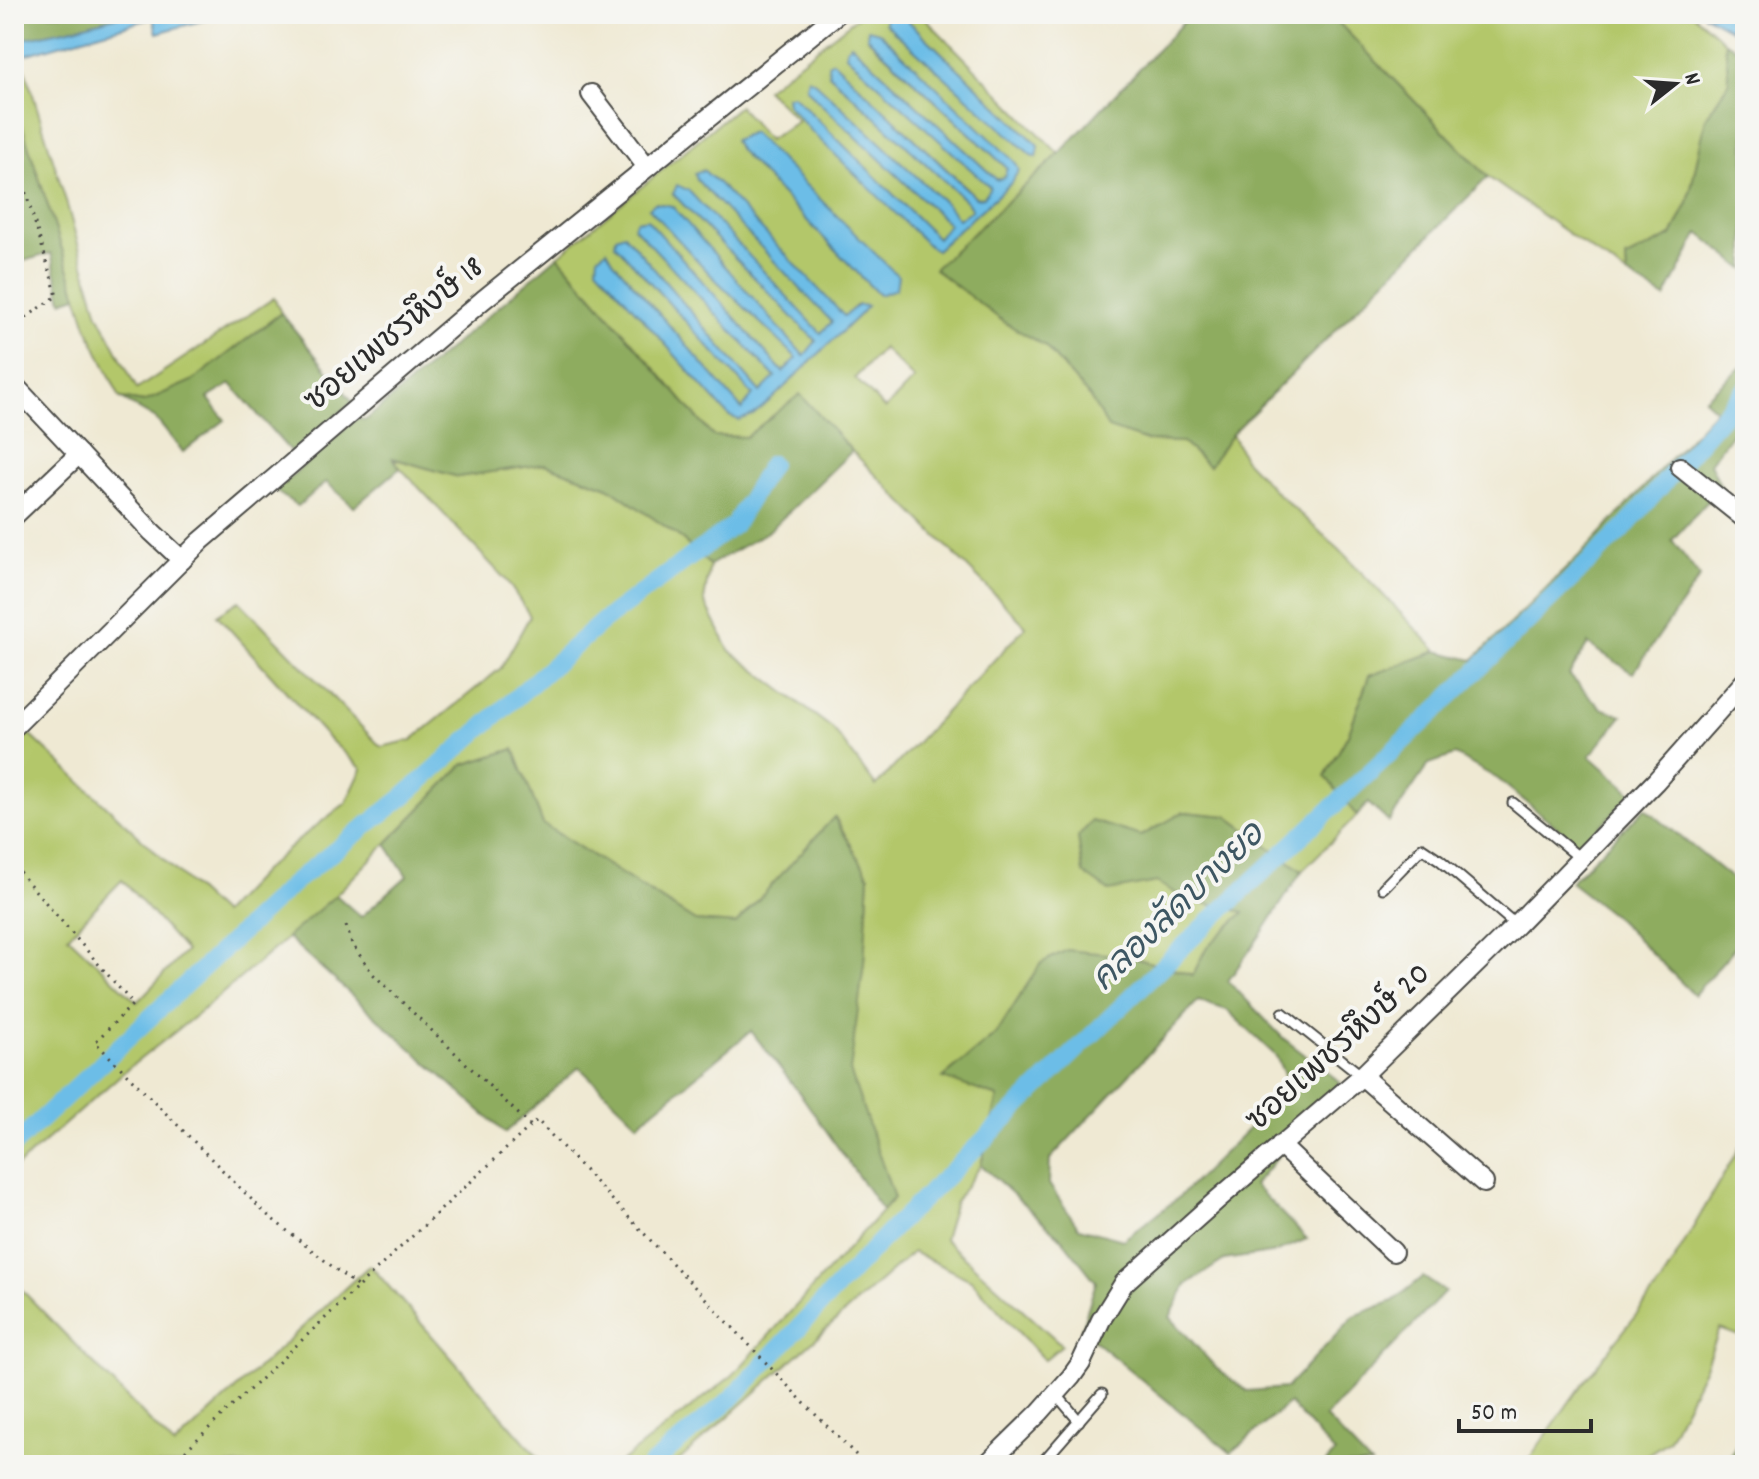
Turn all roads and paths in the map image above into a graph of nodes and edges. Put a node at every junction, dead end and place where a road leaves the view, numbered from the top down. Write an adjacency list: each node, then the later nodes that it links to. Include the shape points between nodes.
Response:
1 (837, 14): 4 (street, ซอยเพชรหึงษ์ 18)
2 (591, 94): 4 (street)
3 (14, 154): 5 (path, via 57,296)
4 (647, 167): 11 (street, ซอยเพชรหึงษ์ 18, via 483,300)
5 (14, 326)
6 (14, 385): 7 (street)
7 (79, 454): 9 (street); 11 (street)
8 (1680, 467): 10 (street)
9 (14, 516)
10 (1745, 519)
11 (182, 560): 13 (street, ซอยเพชรหึงษ์ 18)
12 (1745, 681): 15 (street, ซอยเพชรหึงษ์ 20)
13 (14, 727)
14 (1513, 803): 15 (lane)
15 (1581, 859): 18 (street, ซอยเพชรหึงษ์ 20)
16 (14, 866): 26 (path, via 133,1004 95,1042 266,1214)
17 (1383, 888): 18 (lane, via 1422,848)
18 (1516, 925): 21 (street, ซอยเพชรหึงษ์ 20)
19 (346, 926): 22 (path, via 372,973)
20 (1283, 1013): 21 (lane)
21 (1362, 1076): 23 (street, ซอยเพชรหึงษ์ 20); 24 (street)
22 (531, 1126): 26 (path); 32 (path, via 537,1120)
23 (1280, 1145): 25 (street); 27 (street, ซอยเพชรหึงษ์ 20, via 1124,1283 1081,1363)
24 (1484, 1183)
25 (1393, 1252)
26 (358, 1287): 31 (path)
27 (1056, 1394): 29 (lane); 30 (street, ซอยเพชรหึงษ์ 20)
28 (1102, 1394): 29 (lane)
29 (1079, 1421): 33 (lane)
30 (997, 1461)
31 (170, 1465)
32 (866, 1465)
33 (1040, 1465)

